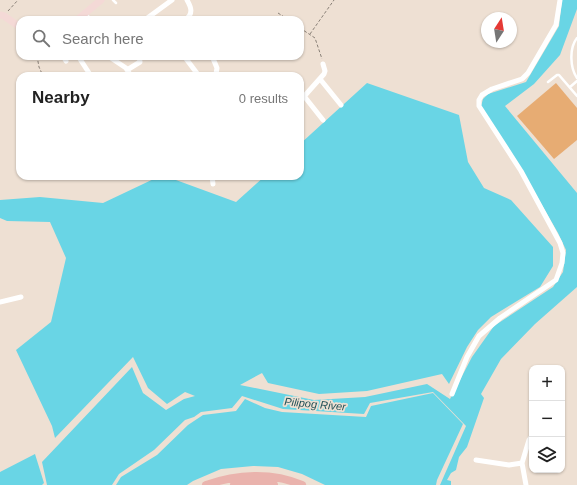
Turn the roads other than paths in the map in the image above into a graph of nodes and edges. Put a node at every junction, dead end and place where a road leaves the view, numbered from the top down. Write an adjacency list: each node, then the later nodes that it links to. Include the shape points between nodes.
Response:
1 (101, 0): 7 (street)
2 (113, 0): 6 (lane)
3 (172, 0): 11 (street)
4 (187, 0): 12 (street, via 191,7)
5 (560, 0): 37 (street, via 556,24 528,73 522,79 482,94 479,106 521,171 560,243 564,253 562,263 556,280 500,318 479,336 467,357)
6 (116, 3)
7 (85, 13): 9 (street); 10 (street)
8 (2, 15): 13 (street)
9 (82, 16)
10 (87, 16)
11 (151, 16)
12 (189, 16)
13 (16, 22)
14 (577, 38): 26 (lane, via 571,59)
15 (80, 60): 22 (street)
16 (113, 60): 21 (street)
17 (140, 60): 21 (street)
18 (187, 60): 23 (street)
19 (214, 60): 24 (street)
20 (323, 64): 25 (street, via 325,71)
21 (127, 70)
22 (88, 72)
23 (196, 72)
24 (216, 72)
25 (320, 79): 29 (street); 31 (street)
26 (577, 79): 28 (lane)
27 (548, 82): 28 (lane, via 557,75)
28 (570, 86): 30 (lane)
29 (304, 96): 32 (street)
30 (577, 96)
31 (341, 105)
32 (323, 120)
33 (213, 180): 34 (street)
34 (214, 184)
35 (21, 297): 36 (street)
36 (0, 302)
37 (452, 394)
38 (531, 437): 40 (street)
39 (476, 460): 40 (street, via 509,465)
40 (522, 463): 45 (street)
41 (206, 485): 44 (main road, via 235,477 255,476 286,479)
42 (234, 485): 43 (main road)
43 (274, 485)
44 (302, 485)
45 (526, 485)

